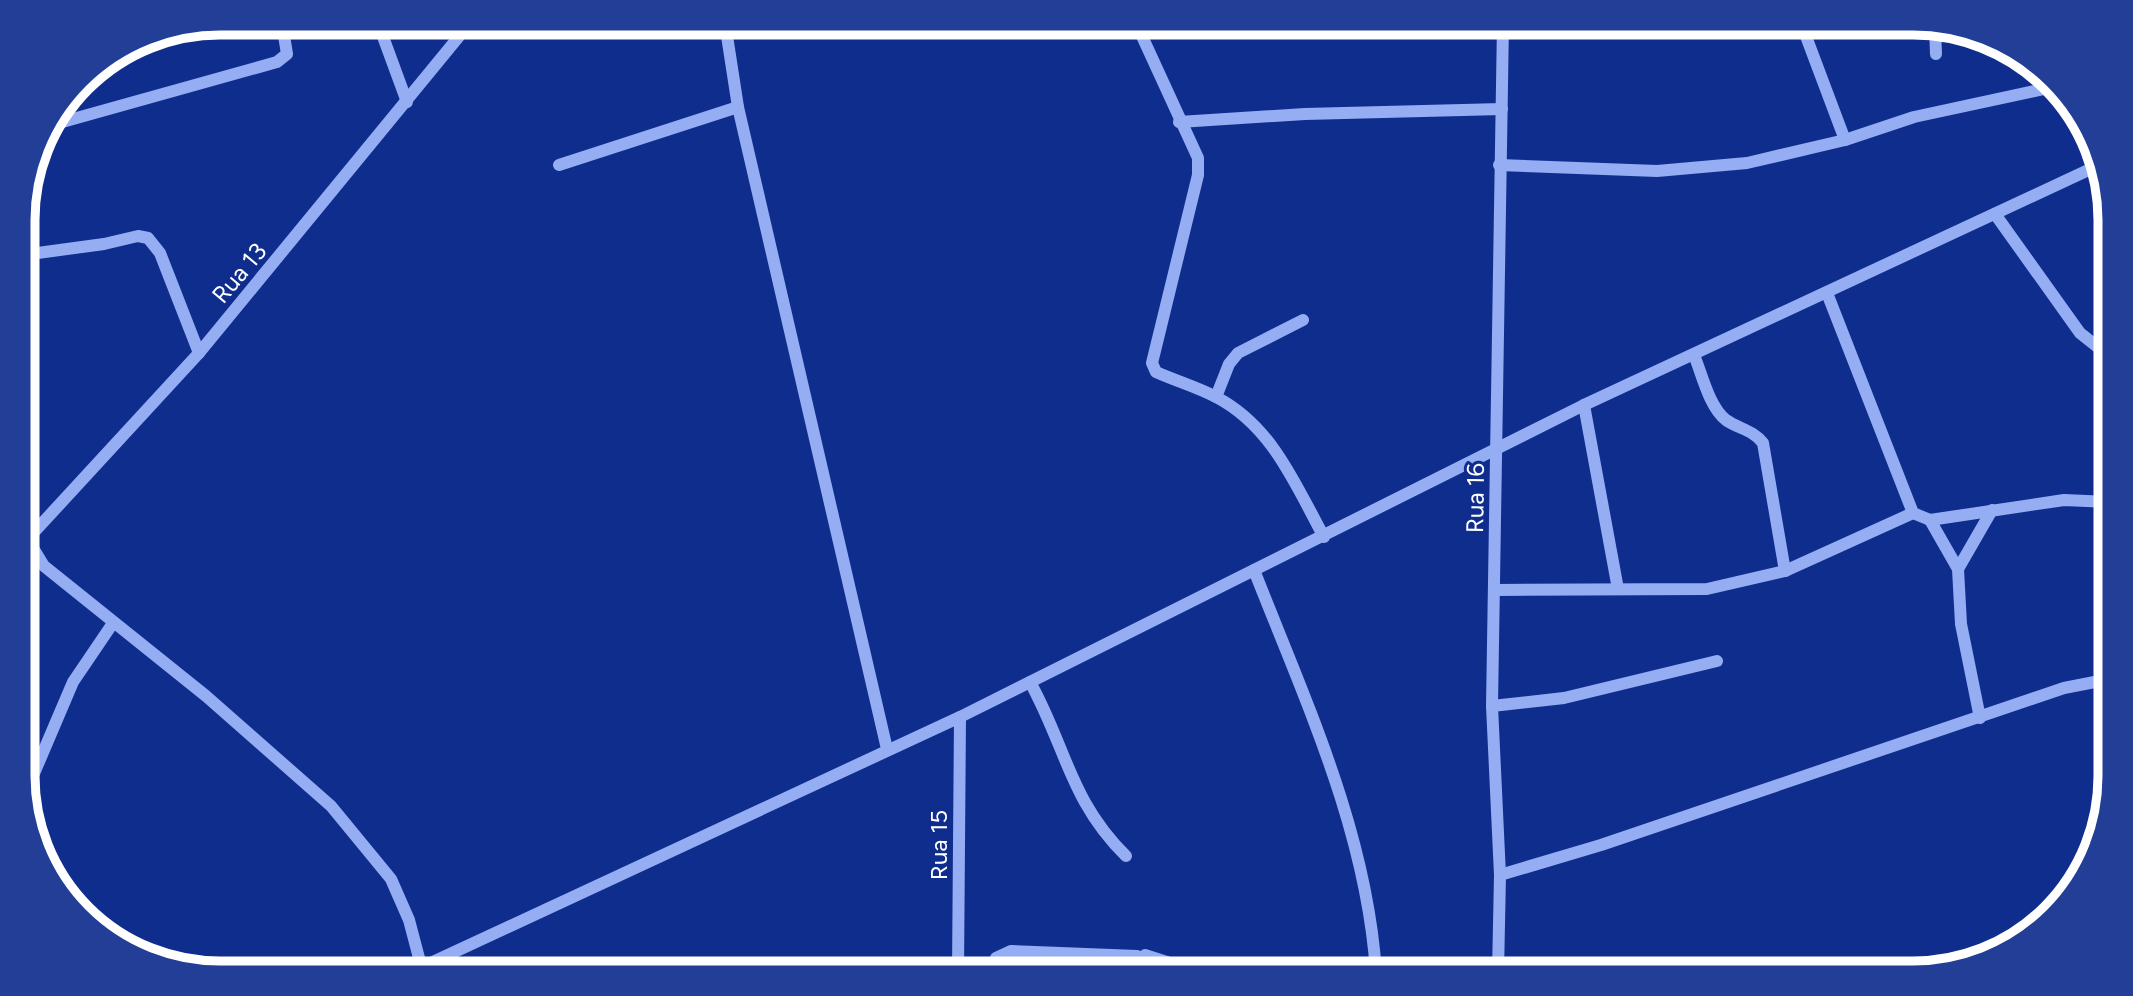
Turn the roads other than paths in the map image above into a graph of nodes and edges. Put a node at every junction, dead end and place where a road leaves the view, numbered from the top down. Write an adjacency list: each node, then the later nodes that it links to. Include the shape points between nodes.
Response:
1 (284, 35): 14 (street, via 286,54 277,62)
2 (382, 35): 11 (street)
3 (460, 35): 11 (street, Rua 13)
4 (727, 35): 12 (street)
5 (1141, 35): 15 (street)
6 (1503, 35): 13 (street, Rua 16)
7 (1806, 35): 16 (street)
8 (1935, 37): 9 (street)
9 (1936, 54)
10 (2044, 89): 16 (street, via 1914,117)
11 (407, 102): 25 (street, Rua 13)
12 (738, 107): 17 (street); 49 (street)
13 (1502, 109): 15 (street); 18 (street, Rua 16)
14 (63, 122)
15 (1179, 122): 27 (street, via 1198,158 1198,175 1152,363 1156,372)
16 (1845, 140): 18 (street, via 1747,163 1670,170)
17 (558, 165)
18 (1499, 165): 29 (street, Rua 16)
19 (2091, 169): 20 (street)
20 (1995, 214): 22 (street); 24 (street, via 2080,333)
21 (35, 253): 25 (street, via 148,238 160,253)
22 (1827, 293): 26 (street); 32 (street)
23 (1303, 320): 27 (street, via 1238,353)
24 (2098, 347)
25 (199, 353): 34 (street, Rua 13)
26 (1694, 355): 28 (street); 39 (street, via 1724,419 1756,434 1763,443)
27 (1216, 397): 35 (street, via 1264,434)
28 (1584, 405): 29 (street); 40 (street)
29 (1497, 448): 35 (street); 41 (street, Rua 16)
30 (2098, 502): 31 (street, via 2064,500)
31 (1992, 510): 33 (street); 37 (street)
32 (1913, 513): 33 (street); 39 (street)
33 (1930, 520): 37 (street)
34 (35, 527)
35 (1324, 537): 38 (street)
36 (35, 553): 42 (street, via 44,566)
37 (1958, 569): 48 (street, via 1961,624)
38 (1254, 570): 45 (street); 60 (street, via 1320,740 1365,879)
39 (1785, 571): 40 (street, via 1707,589)
40 (1618, 589): 41 (street)
41 (1495, 590): 46 (street, Rua 16)
42 (113, 624): 50 (street, via 73,682); 54 (street, via 205,696 331,806 391,878)
43 (1717, 661): 46 (street, via 1564,698)
44 (2098, 681): 48 (street, via 2064,688)
45 (1030, 682): 47 (street); 51 (street, via 1079,795 1102,833)
46 (1492, 706): 52 (street, Rua 16)
47 (960, 717): 49 (street); 56 (street, Rua 15)
48 (1979, 718): 52 (street)
49 (887, 749): 55 (street)
50 (35, 771)
51 (1126, 856)
52 (1500, 875): 61 (street, Rua 16)
53 (1145, 955): 59 (street)
54 (420, 961)
55 (442, 961)
56 (958, 961)
57 (995, 961): 58 (street, via 1011,951 1137,956)
58 (1140, 961)
59 (1164, 961)
60 (1375, 961)
61 (1497, 961)

